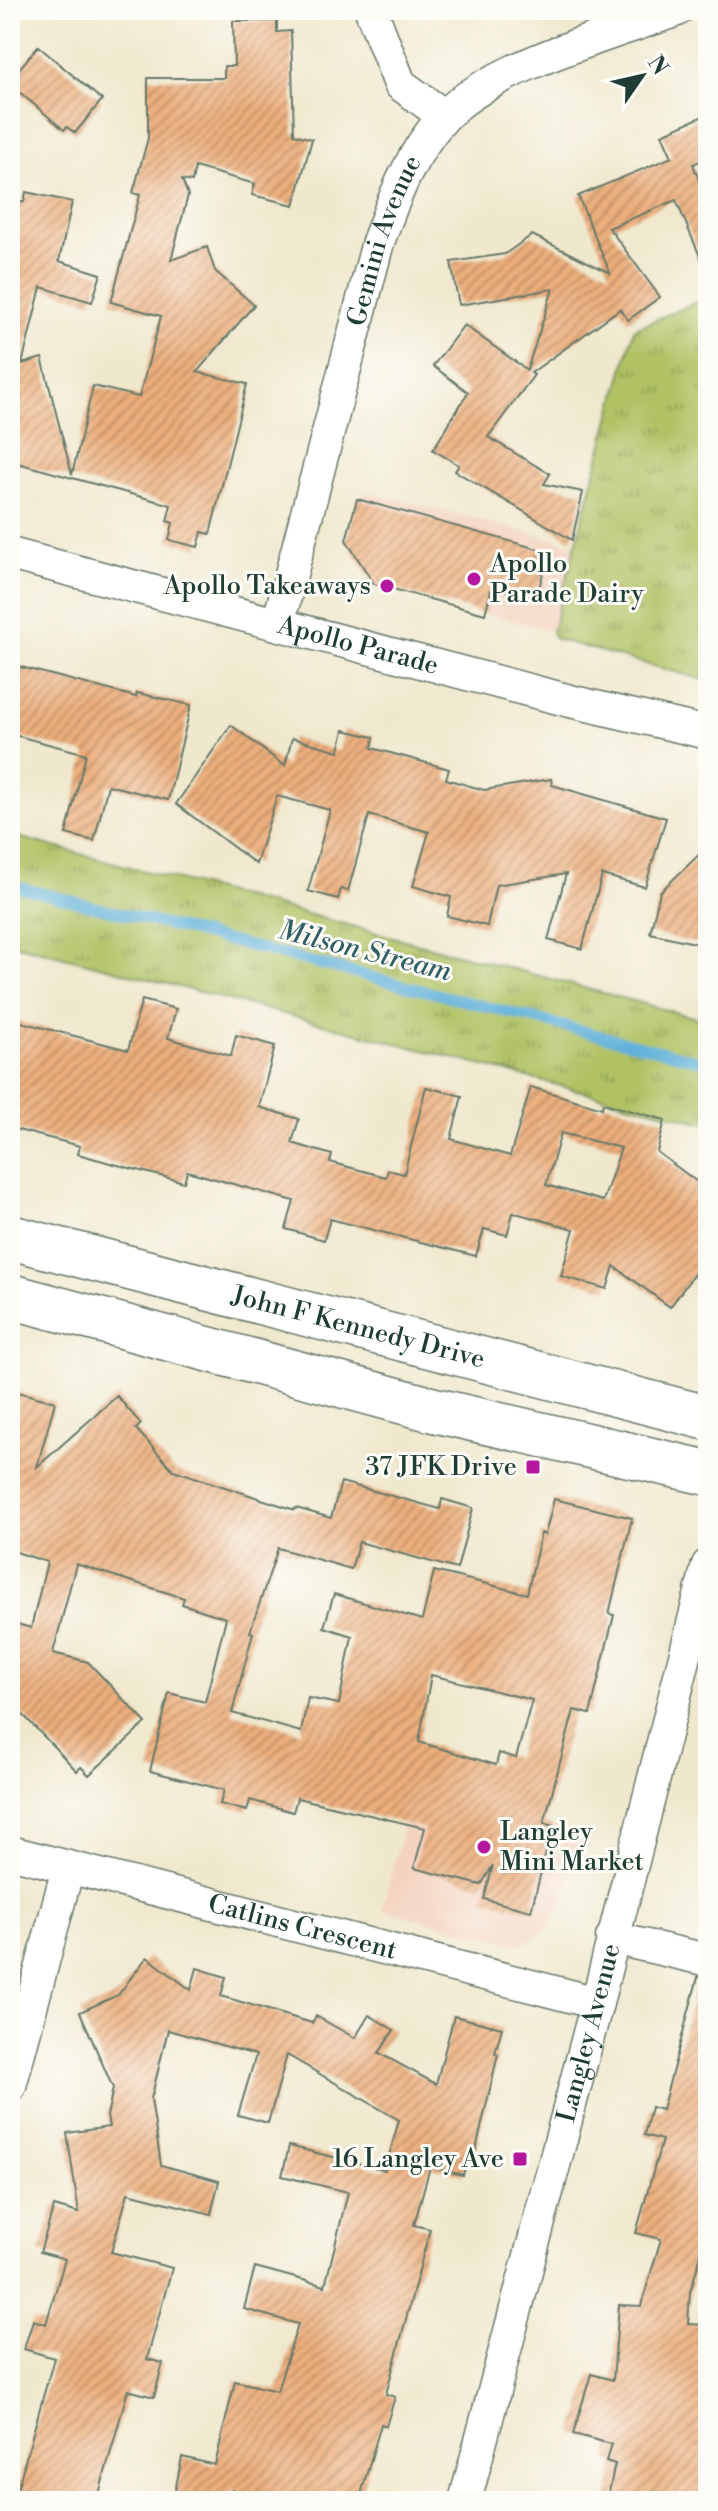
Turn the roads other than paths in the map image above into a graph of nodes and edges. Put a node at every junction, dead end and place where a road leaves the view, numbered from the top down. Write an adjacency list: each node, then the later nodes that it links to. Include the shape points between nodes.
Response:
1 (371, 10): 3 (street, via 400,84)
2 (677, 10): 3 (street, Gemini Avenue, via 527,65 482,87)
3 (444, 116): 5 (street, Gemini Avenue, via 396,191 378,242)
4 (10, 554): 5 (street, Apollo Parade)
5 (278, 624): 6 (street, Apollo Parade)
6 (708, 733)
7 (10, 1237): 9 (main road, John F Kennedy Drive)
8 (10, 1296): 10 (main road, via 434,1410)
9 (708, 1418)
10 (708, 1473)
11 (708, 1565): 14 (street, Langley Avenue)
12 (10, 1852): 13 (street, Catlins Crescent)
13 (68, 1868): 16 (street, Catlins Crescent); 17 (street)
14 (612, 1938): 15 (street); 16 (street, Langley Avenue)
15 (708, 1960)
16 (597, 2003): 18 (street, Langley Avenue)
17 (10, 2086)
18 (465, 2501)

